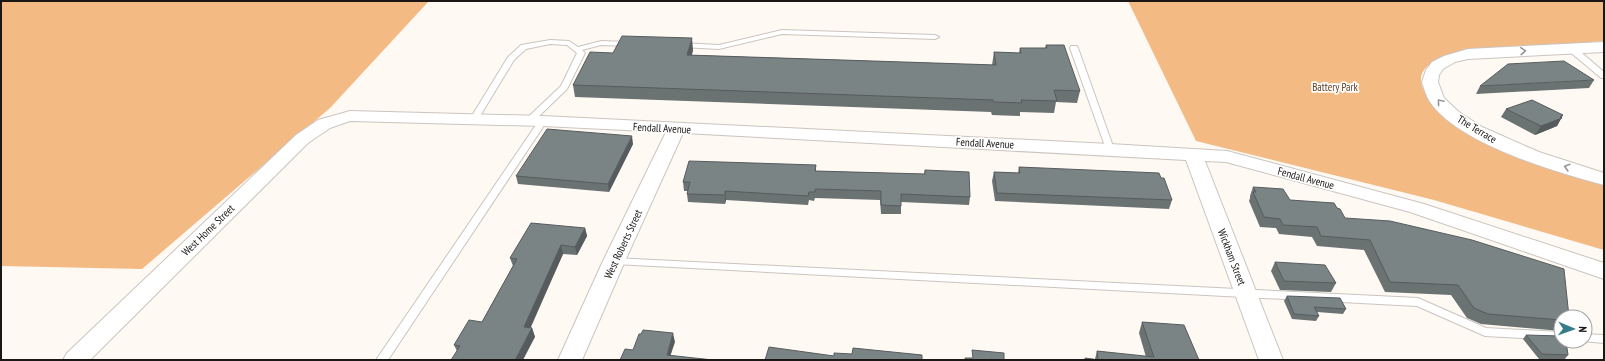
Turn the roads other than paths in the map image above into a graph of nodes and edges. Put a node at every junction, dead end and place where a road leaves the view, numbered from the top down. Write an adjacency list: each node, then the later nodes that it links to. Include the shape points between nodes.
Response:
1 (935, 37): 3 (lane, via 782,32 719,47)
2 (640, 44): 7 (lane, via 601,43)
3 (672, 45)
4 (1604, 46): 6 (street, The Terrace)
5 (1074, 48): 13 (lane)
6 (1572, 49): 8 (lane); 15 (street, The Terrace, one-way to 6, via 1518,151 1486,136 1464,124 1438,100 1430,88 1433,70 1452,58 1481,53)
7 (577, 50): 10 (lane, via 569,42 550,42 524,47 511,59); 11 (lane, via 581,54 564,87)
8 (1604, 76)
9 (350, 116): 10 (street, Fendall Avenue); 22 (street, West Home Street, via 319,125 302,139)
10 (474, 119): 11 (street, Fendall Avenue)
11 (536, 121): 12 (street, Fendall Avenue); 23 (lane)
12 (677, 128): 13 (street, Fendall Avenue); 16 (street, West Roberts Street)
13 (1110, 149): 14 (street, Fendall Avenue)
14 (1193, 154): 17 (street, Fendall Avenue, via 1227,157 1417,208); 18 (street, Wickham Street)
15 (1604, 178)
16 (614, 261): 18 (lane); 24 (street, West Roberts Street)
17 (1604, 271)
18 (1245, 292): 19 (lane, via 1418,302 1485,332); 25 (street, Wickham Street)
19 (1553, 336)
20 (1593, 338): 21 (lane)
21 (1604, 339)
22 (75, 360)
23 (382, 360)
24 (570, 360)
25 (1271, 360)

